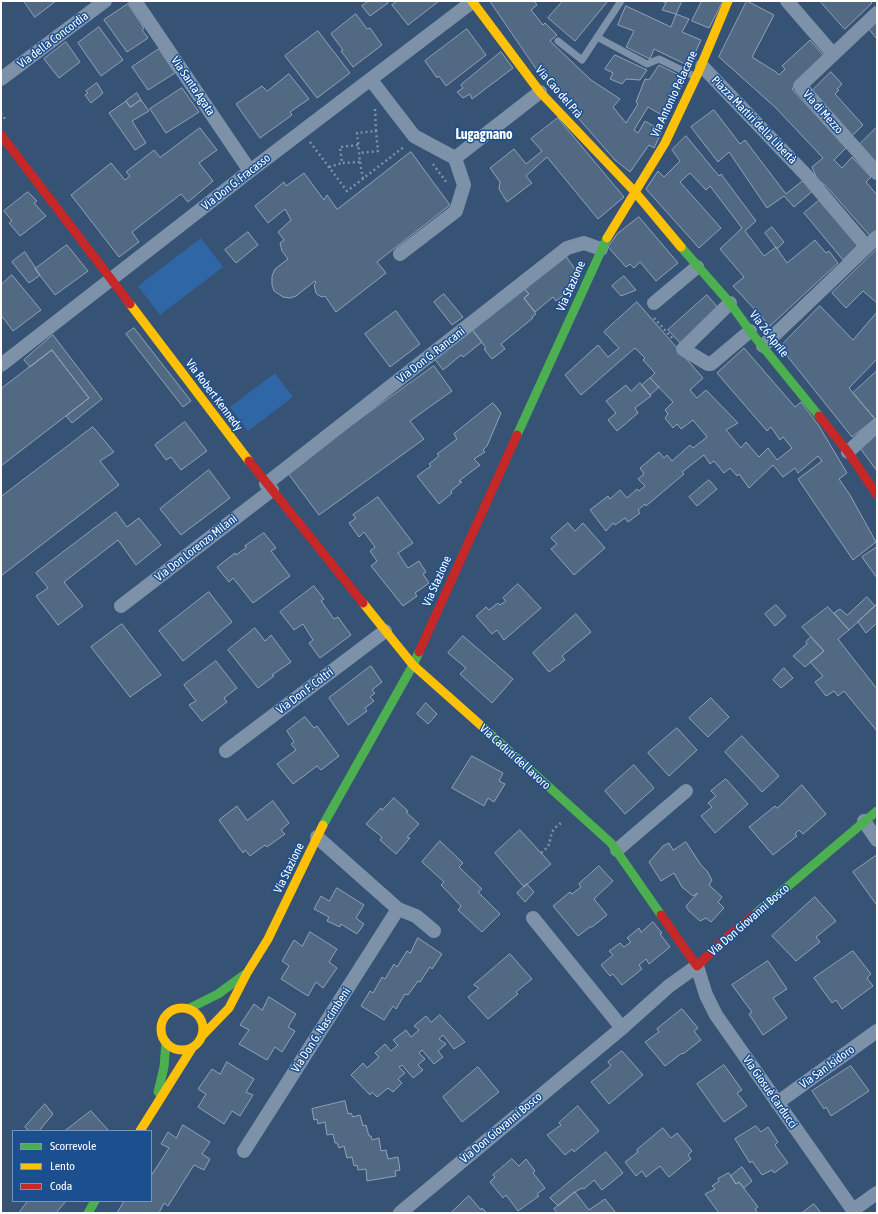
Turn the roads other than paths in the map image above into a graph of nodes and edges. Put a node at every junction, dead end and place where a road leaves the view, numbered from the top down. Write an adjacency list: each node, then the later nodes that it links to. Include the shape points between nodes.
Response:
1 (105, 1): 12 (street, Via della Concordia)
2 (135, 1): 17 (street, Via Santa Agata)
3 (621, 1): 8 (lane)
4 (728, 1): 11 (main road, Via Antonio Pelacane)
5 (787, 1): 10 (street)
6 (472, 2): 13 (street, Via Don G. Fracasso); 14 (main road, Via Cao del Prà)
7 (877, 13): 10 (street, Via di Mezzo)
8 (598, 37): 9 (lane, via 582,60); 11 (lane, via 647,64 659,59)
9 (558, 41)
10 (833, 54): 18 (street, Via di Mezzo, via 800,86)
11 (699, 72): 19 (main road, Via Antonio Pelacane, via 665,143); 20 (street, Piazza Martiri della Libertà)
12 (1, 80)
13 (370, 80): 16 (street, via 414,136); 17 (street, Via Don G. Fracasso)
14 (540, 92): 16 (street); 19 (main road, Via Cao del Prà)
15 (1, 135): 24 (main road, Via Robert Kennedy)
16 (455, 158): 22 (street, via 464,185 456,211)
17 (250, 171): 24 (street, Via Don G. Fracasso)
18 (877, 173)
19 (635, 192): 21 (main road, Via Stazione); 23 (main road, Via 26 Aprile)
20 (872, 242): 28 (street)
21 (601, 249): 32 (street, Via Don G. Rancani, via 584,243 567,248); 36 (main road, Via Stazione)
22 (400, 254)
23 (697, 267): 25 (street); 26 (main road, Via 26 Aprile)
24 (111, 280): 29 (street, Via Don G. Fracasso); 32 (main road, Via Robert Kennedy)
25 (654, 303)
26 (730, 303): 27 (main road, Via 26 Aprile); 27 (street, via 683,350 711,364)
27 (750, 330): 28 (main road, Via 26 Aprile)
28 (763, 346): 31 (main road, Via 26 Aprile)
29 (1, 365)
30 (877, 425): 31 (street)
31 (848, 452): 33 (main road, Via 26 Aprile)
32 (269, 487): 34 (street, Via Don Lorenzo Milani); 35 (main road, Via Robert Kennedy)
33 (877, 495)
34 (121, 606)
35 (385, 631): 36 (main road, Via Robert Kennedy); 37 (street, Via Don F. Coltri)
36 (413, 665): 41 (main road, Via Stazione); 43 (main road, Via Caduti del lavoro)
37 (226, 751)
38 (686, 791): 43 (street)
39 (877, 811): 40 (main road, Via Don Giovanni Bosco)
40 (864, 821): 42 (street); 47 (main road, Via Don Giovanni Bosco, via 725,939)
41 (317, 837): 44 (street); 48 (main road, Via Stazione, via 268,939)
42 (877, 840)
43 (617, 850): 47 (main road, Via Caduti del lavoro)
44 (398, 909): 46 (street, via 416,916); 58 (street, Via Don G. Nascimbeni)
45 (533, 918): 50 (street)
46 (434, 931)
47 (697, 966): 50 (street, Via Don Giovanni Bosco, via 669,986); 55 (street, Via Giosuè Carducci, via 706,995 716,1014)
48 (247, 973): 49 (main road, Via Stazione, via 218,994); 52 (main road, Via Stazione, via 229,1008)
49 (188, 1009): 52 (main road, via 199,1016 202,1022); 53 (main road, Via Stazione, via 180,1008 167,1015 161,1028)
50 (622, 1028): 63 (street, Via Don Giovanni Bosco)
51 (877, 1031): 55 (street, Via San Isidoro)
52 (202, 1036): 54 (main road, Via Stazione)
53 (166, 1042): 54 (main road, via 178,1050); 56 (main road, Via Stazione, via 160,1087)
54 (192, 1048): 56 (main road, Via Stazione)
55 (777, 1103): 61 (street, Via Giosuè Carducci)
56 (151, 1113): 57 (main road, Via Stazione)
57 (141, 1130)
58 (244, 1151)
59 (877, 1193): 61 (street)
60 (94, 1202): 62 (main road)
61 (854, 1211)
62 (88, 1213)
63 (400, 1213)

